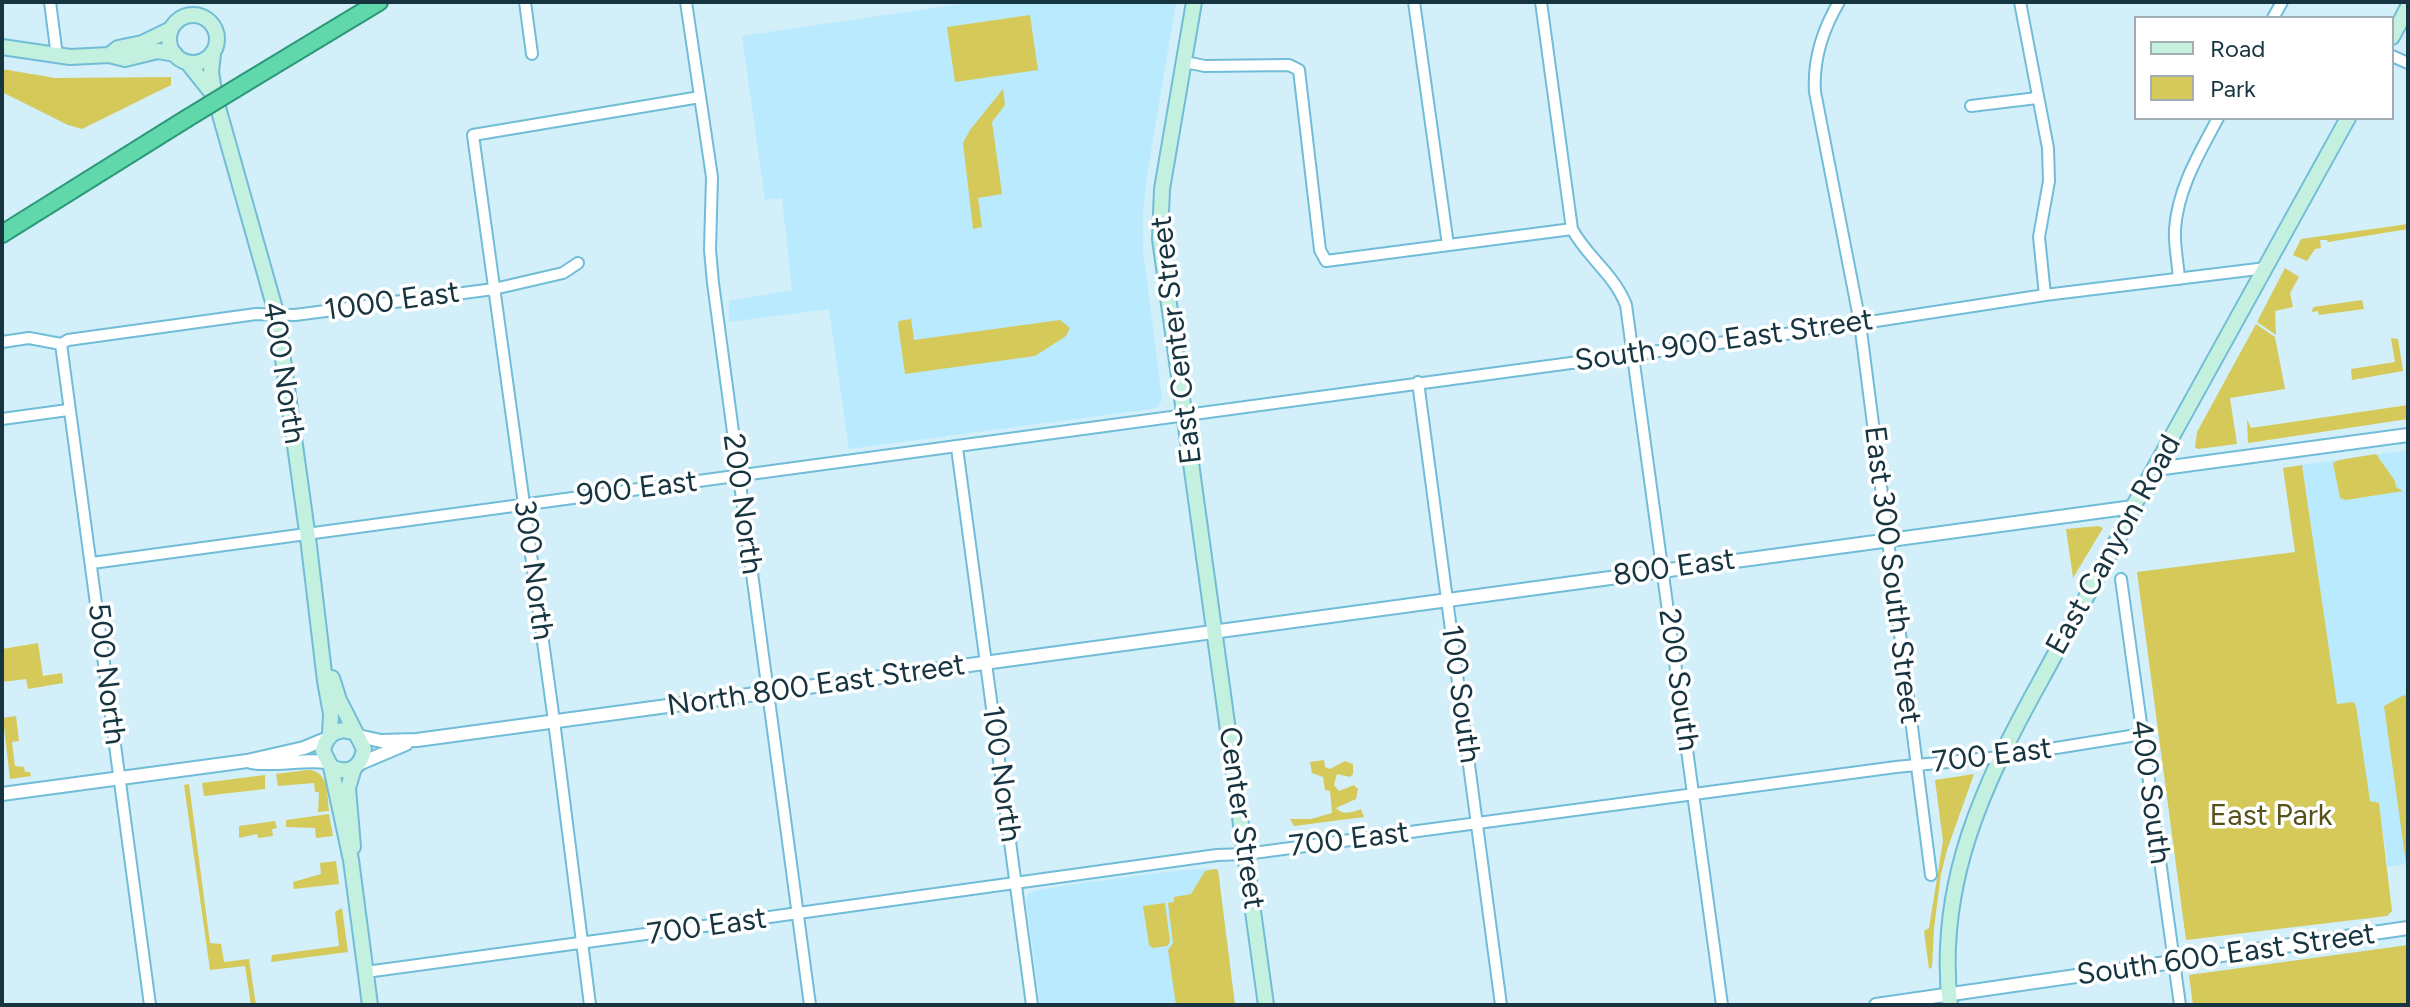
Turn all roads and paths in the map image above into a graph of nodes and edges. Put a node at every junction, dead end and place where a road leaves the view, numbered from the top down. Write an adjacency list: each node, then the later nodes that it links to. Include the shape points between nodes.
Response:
1 (50, 2): 19 (street)
2 (181, 2): 13 (main road)
3 (379, 2): 29 (highway, bridge)
4 (525, 2): 17 (street)
5 (686, 2): 23 (street, 200 North)
6 (1194, 2): 21 (main road, East Center Street)
7 (1414, 2): 30 (street)
8 (1541, 2): 28 (street)
9 (1839, 2): 37 (street, East 300 South Street, via 1819,50 1815,92)
10 (2020, 2): 24 (street)
11 (2408, 7): 14 (main road)
12 (200, 9): 13 (main road); 16 (main road, via 216,34)
13 (174, 25): 18 (main road); 20 (main road, via 170,43)
14 (2394, 33)
15 (2, 47): 19 (main road)
16 (213, 54): 20 (main road, via 200,62); 22 (main road)
17 (532, 54)
18 (109, 55): 19 (main road); 20 (main road, via 125,59 151,52)
19 (57, 56)
20 (181, 58): 22 (main road)
21 (1185, 62): 30 (street, via 1297,67 1320,250 1326,261); 43 (main road, East Center Street, via 1160,221)
22 (215, 97): 36 (main road, 400 North)
23 (700, 97): 34 (street, 300 North, via 473,135); 48 (street, 200 North, via 712,177 711,261)
24 (2037, 98): 25 (street); 35 (street, via 2049,172 2039,237)
25 (1971, 106)
26 (2217, 120): 33 (street, via 2180,199 2175,229)
27 (2347, 120): 32 (main road, East Canyon Road)
28 (1572, 229): 30 (street); 40 (street, 200 South, via 1623,296)
29 (2, 234)
30 (1448, 245)
31 (578, 263): 34 (street, 1000 East, via 563,273)
32 (2266, 268): 33 (street, South 900 East Street); 47 (main road, East Canyon Road)
33 (2179, 279): 35 (street, South 900 East Street)
34 (494, 289): 36 (street, 1000 East); 49 (street, 300 North)
35 (2045, 295): 37 (street, South 900 East Street)
36 (277, 316): 39 (street, 1000 East, via 256,314); 51 (main road, 400 North)
37 (1860, 323): 40 (street, South 900 East Street); 52 (street, East 300 South Street)
38 (2, 342): 39 (street, 1000 East, via 29,338)
39 (61, 344): 42 (street, 500 North)
40 (1633, 354): 41 (street, South 900 East Street); 54 (street, 200 South)
41 (1418, 382): 43 (street, South 900 East Street); 56 (street, 100 South)
42 (68, 410): 44 (street); 53 (street, 500 North)
43 (1183, 416): 46 (street, 900 East); 57 (main road, East Center Street)
44 (2, 419)
45 (2408, 435): 47 (street)
46 (957, 448): 48 (street, 900 East); 59 (street, 100 North)
47 (2156, 469): 50 (main road, East Canyon Road)
48 (737, 476): 49 (street, 900 East); 60 (street, 200 North)
49 (524, 504): 51 (street, 900 East); 61 (street, 300 North)
50 (2133, 507): 52 (street, 800 East); 66 (main road, East Canyon Road)
51 (308, 534): 53 (street, 900 East); 58 (main road, 400 North)
52 (1888, 540): 54 (street, 800 East); 69 (street, East 300 South Street)
53 (92, 563): 71 (street, 500 North)
54 (1663, 570): 56 (street, 800 East); 73 (street, 200 South)
55 (2121, 579): 63 (street, 400 South)
56 (1448, 599): 57 (street, 800 East); 74 (street, 100 South)
57 (1216, 631): 59 (street, North 800 East Street); 75 (main road, Center Street)
58 (324, 655): 62 (main road); 64 (main road)
59 (986, 663): 60 (street, North 800 East Street); 78 (street, 100 North)
60 (768, 692): 61 (street, North 800 East Street); 79 (street, 200 North)
61 (554, 721): 65 (street, North 800 East Street); 81 (street, 300 North)
62 (356, 734): 64 (main road, via 341,730); 65 (street, via 381,741); 70 (main road, via 364,749)
63 (2143, 734): 66 (street, 700 East); 82 (street, 400 South)
64 (329, 736): 67 (street, via 304,748); 68 (main road, via 323,751)
65 (417, 740): 70 (street)
66 (2000, 757): 69 (street, 700 East); 84 (main road, East Canyon Road, via 1958,871 1949,938)
67 (247, 761): 68 (street); 71 (street)
68 (329, 764): 70 (main road, via 344,770); 76 (main road)
69 (1916, 765): 73 (street, 700 East); 77 (street, East 300 South Street)
70 (357, 766): 76 (main road, via 348,788)
71 (119, 778): 72 (street); 85 (street, 500 North)
72 (2, 794)
73 (1694, 795): 74 (street, 700 East); 92 (street, 200 South)
74 (1478, 824): 75 (street, 700 East); 91 (street, 100 South)
75 (1246, 854): 78 (street, 700 East); 90 (main road, Center Street)
76 (351, 860): 83 (main road)
77 (1931, 875)
78 (1015, 881): 79 (street, 700 East); 89 (street, 100 North)
79 (799, 915): 81 (street, 700 East); 88 (street, 200 North)
80 (2408, 928): 82 (street, South 600 East Street)
81 (582, 944): 83 (street, 700 East); 87 (street, 300 North)
82 (2174, 961): 84 (street, South 600 East Street); 94 (street, 400 South)
83 (366, 972): 86 (main road)
84 (1949, 1000): 93 (street, South 600 East Street)
85 (150, 1005)
86 (370, 1005)
87 (590, 1005)
88 (810, 1005)
89 (1032, 1005)
90 (1266, 1005)
91 (1501, 1005)
92 (1722, 1005)
93 (1876, 1005)
94 (2180, 1005)

